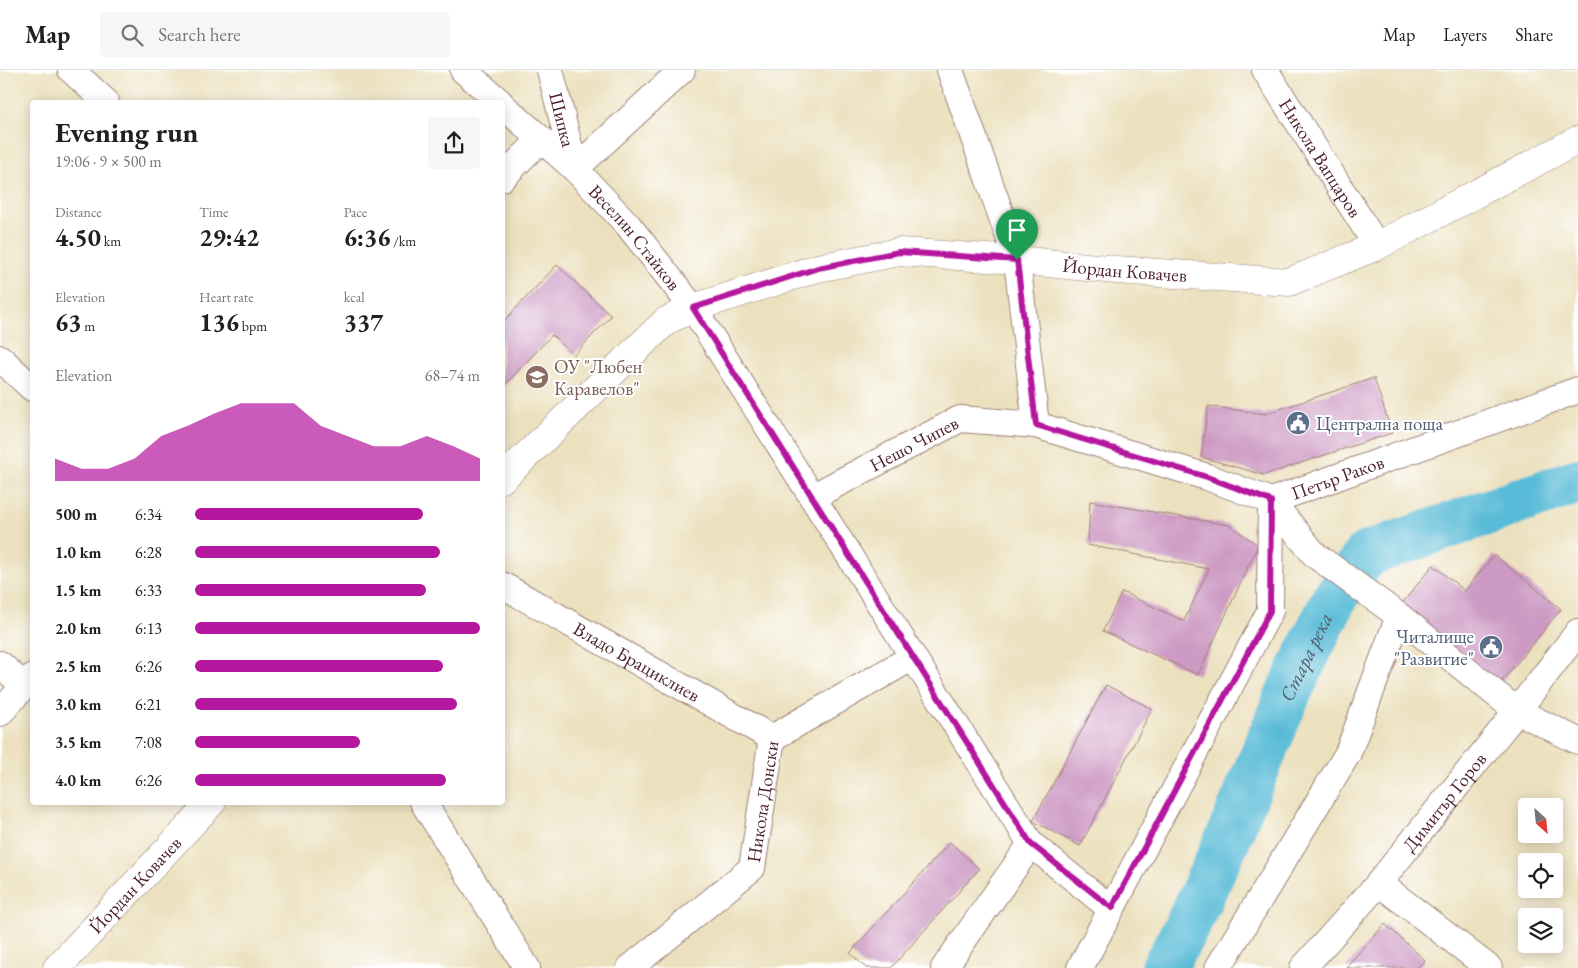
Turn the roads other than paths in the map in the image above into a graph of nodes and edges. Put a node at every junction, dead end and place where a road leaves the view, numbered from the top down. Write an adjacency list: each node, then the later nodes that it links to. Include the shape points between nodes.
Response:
1 (71, 70): 7 (street)
2 (463, 70): 8 (street, Веселин Стайков)
3 (550, 70): 12 (street, Шипка)
4 (682, 70): 12 (street)
5 (950, 70): 15 (street)
6 (1265, 70): 14 (street, Никола Вапцаров)
7 (104, 100)
8 (497, 100)
9 (505, 108): 10 (street, Веселин Стайков)
10 (541, 139): 12 (street, Веселин Стайков); 13 (street)
11 (1578, 140): 14 (street, Йордан Ковачев)
12 (574, 169): 16 (street, Веселин Стайков, via 628,225)
13 (505, 175)
14 (1377, 246): 15 (street, Йордан Ковачев, via 1289,282)
15 (1017, 260): 16 (street, Йордан Ковачев, via 899,252 818,268); 20 (street)
16 (693, 308): 21 (street, Йордан Ковачев, via 666,321); 22 (street, Веселин Стайков)
17 (0, 358): 18 (street)
18 (30, 386)
19 (1578, 390): 23 (street, Петър Раков)
20 (1036, 425): 22 (street, Нешо Чипев, via 960,420); 23 (street, Нешо Чипев, via 1207,477)
21 (505, 476)
22 (812, 498): 27 (street, Веселин Стайков)
23 (1271, 501): 25 (street, via 1315,555); 38 (street, Петър Раков, via 1270,611)
24 (505, 587): 32 (street, Владо Брациклиев)
25 (1399, 616): 30 (street); 44 (street, via 1348,754)
26 (1578, 632): 30 (street, Димитър Горов)
27 (913, 657): 32 (street, Никола Донски); 36 (street, Веселин Стайков)
28 (0, 664): 29 (street)
29 (28, 682): 31 (street)
30 (1517, 712): 33 (street); 37 (street, Димитър Горов)
31 (0, 713)
32 (772, 738): 41 (street, Никола Донски, via 752,868)
33 (1578, 741)
34 (209, 805): 39 (street, Йордан Ковачев)
35 (425, 805): 40 (street)
36 (1031, 844): 38 (street, Веселин Стайков); 42 (street)
37 (1379, 883): 45 (street, Димитър Горов); 46 (street)
38 (1112, 908): 43 (street, Петър Раков)
39 (57, 968)
40 (527, 968)
41 (630, 968)
42 (944, 968)
43 (1080, 968)
44 (1218, 968)
45 (1303, 968)
46 (1489, 968)

